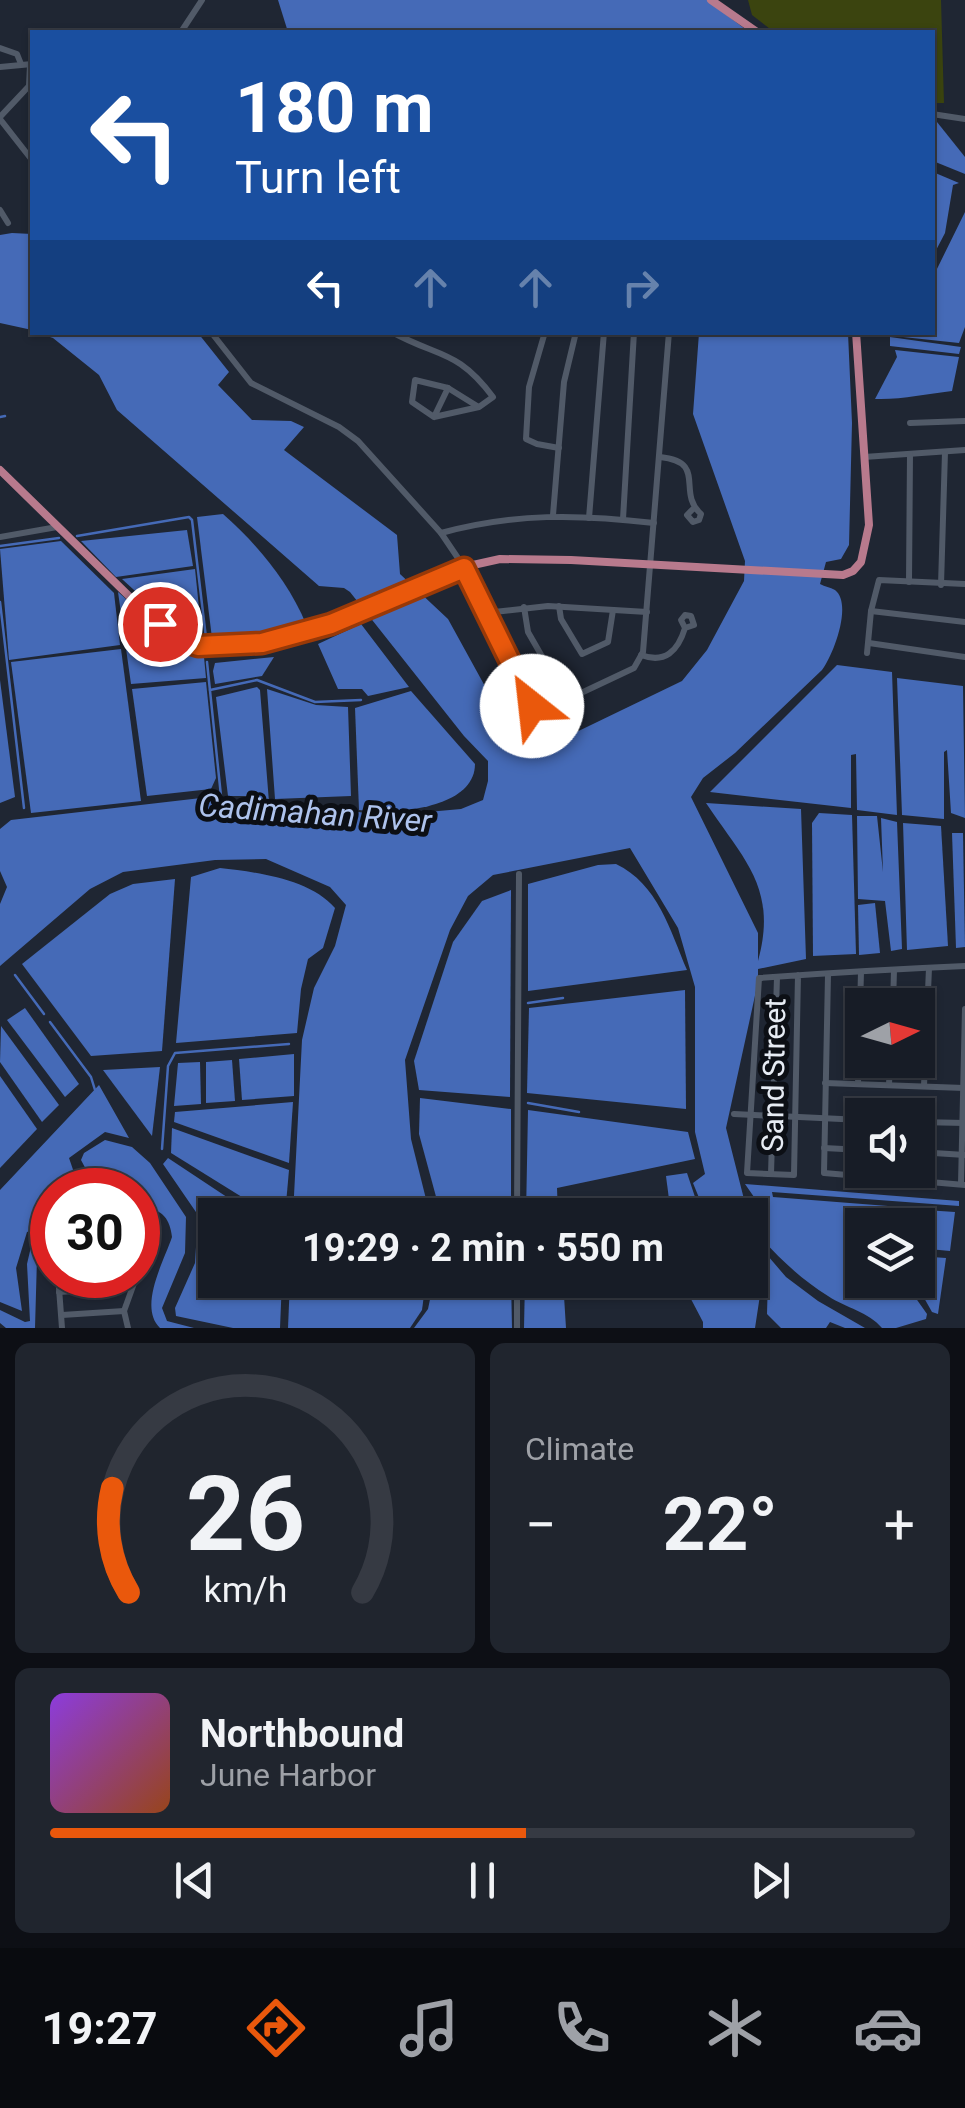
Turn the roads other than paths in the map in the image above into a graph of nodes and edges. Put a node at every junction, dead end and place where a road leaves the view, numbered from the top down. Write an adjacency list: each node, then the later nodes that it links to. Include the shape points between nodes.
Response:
1 (202, 0): 3 (street)
2 (711, 0): 4 (main road)
3 (182, 30)
4 (753, 30)
5 (0, 48): 6 (street)
6 (28, 64): 7 (street)
7 (0, 67)
8 (30, 89): 10 (street)
9 (935, 114): 11 (street)
10 (0, 118): 12 (street)
11 (965, 119)
12 (30, 157)
13 (0, 210): 14 (street)
14 (8, 223)
15 (213, 335): 41 (street, via 251,384 358,441)
16 (397, 335): 24 (street, via 474,372 493,397)
17 (544, 335): 28 (street, via 526,438)
18 (575, 335): 28 (street)
19 (604, 335): 37 (street)
20 (634, 335): 38 (street)
21 (669, 335): 32 (street)
22 (856, 335): 33 (main road)
23 (448, 388): 24 (street); 25 (street); 25 (street, via 415,380 412,402)
24 (480, 407): 25 (street)
25 (434, 417)
26 (965, 421): 27 (street)
27 (910, 423)
28 (558, 448): 36 (street)
29 (965, 450): 30 (street)
30 (944, 452): 31 (street); 47 (street)
31 (910, 454): 33 (street); 45 (street)
32 (660, 457): 35 (street, via 685,464); 39 (street)
33 (864, 457): 43 (main road, via 869,526 853,572)
34 (0, 470): 40 (main road)
35 (694, 508)
36 (553, 515): 37 (street); 41 (street)
37 (589, 518): 38 (street)
38 (623, 519): 39 (street)
39 (654, 523): 43 (street)
40 (57, 527): 42 (street); 44 (main road, via 132,600 198,646 262,643 312,631)
41 (441, 533): 44 (street)
42 (0, 537)
43 (650, 565): 44 (main road, via 500,559); 52 (street)
44 (464, 568): 53 (street)
45 (909, 582): 47 (street); 51 (street, via 879,580)
46 (965, 584): 47 (street)
47 (941, 585)
48 (559, 606): 49 (street); 50 (street); 50 (street, via 582,654 608,642)
49 (524, 607): 53 (street); 60 (street, via 528,632)
50 (613, 610): 52 (street)
51 (870, 611): 54 (street); 56 (street)
52 (647, 612): 58 (street)
53 (485, 613): 60 (street, via 527,701 544,710)
54 (965, 622)
55 (685, 628): 58 (street, via 670,654)
56 (869, 643): 57 (street); 59 (street)
57 (867, 653)
58 (641, 656): 60 (street, via 634,668)
59 (965, 657)
60 (567, 700)
61 (519, 874): 91 (street)
62 (965, 966): 63 (street)
63 (929, 968): 64 (street); 75 (street)
64 (894, 970): 65 (street); 69 (street)
65 (862, 972): 66 (street); 73 (street)
66 (828, 975): 67 (street); 72 (street)
67 (798, 976): 68 (street); 80 (street, Sand Street)
68 (777, 977): 78 (street, via 759,978); 79 (street)
69 (893, 988)
70 (965, 1009): 76 (street)
71 (889, 1078): 74 (street)
72 (825, 1082): 73 (street); 81 (street)
73 (858, 1084): 74 (street)
74 (888, 1085): 75 (street)
75 (924, 1086): 76 (street)
76 (964, 1088): 84 (street)
77 (734, 1114): 78 (street)
78 (751, 1115): 79 (street); 89 (street, via 747,1173)
79 (773, 1116): 80 (street); 89 (street)
80 (797, 1117): 81 (street); 89 (street, Sand Street, via 794,1175)
81 (825, 1119): 82 (street); 85 (street)
82 (845, 1120)
83 (935, 1122): 84 (street)
84 (964, 1123): 88 (street)
85 (824, 1148): 86 (street); 90 (street, via 824,1173)
86 (845, 1149)
87 (935, 1153): 88 (street)
88 (964, 1155): 90 (street)
89 (770, 1174)
90 (963, 1184)
91 (517, 1198)
92 (61, 1298): 96 (street)
93 (128, 1298): 95 (street)
94 (517, 1298): 99 (street)
95 (124, 1312): 96 (street); 98 (street)
96 (62, 1314): 97 (street)
97 (62, 1328)
98 (128, 1328)
99 (517, 1328)

